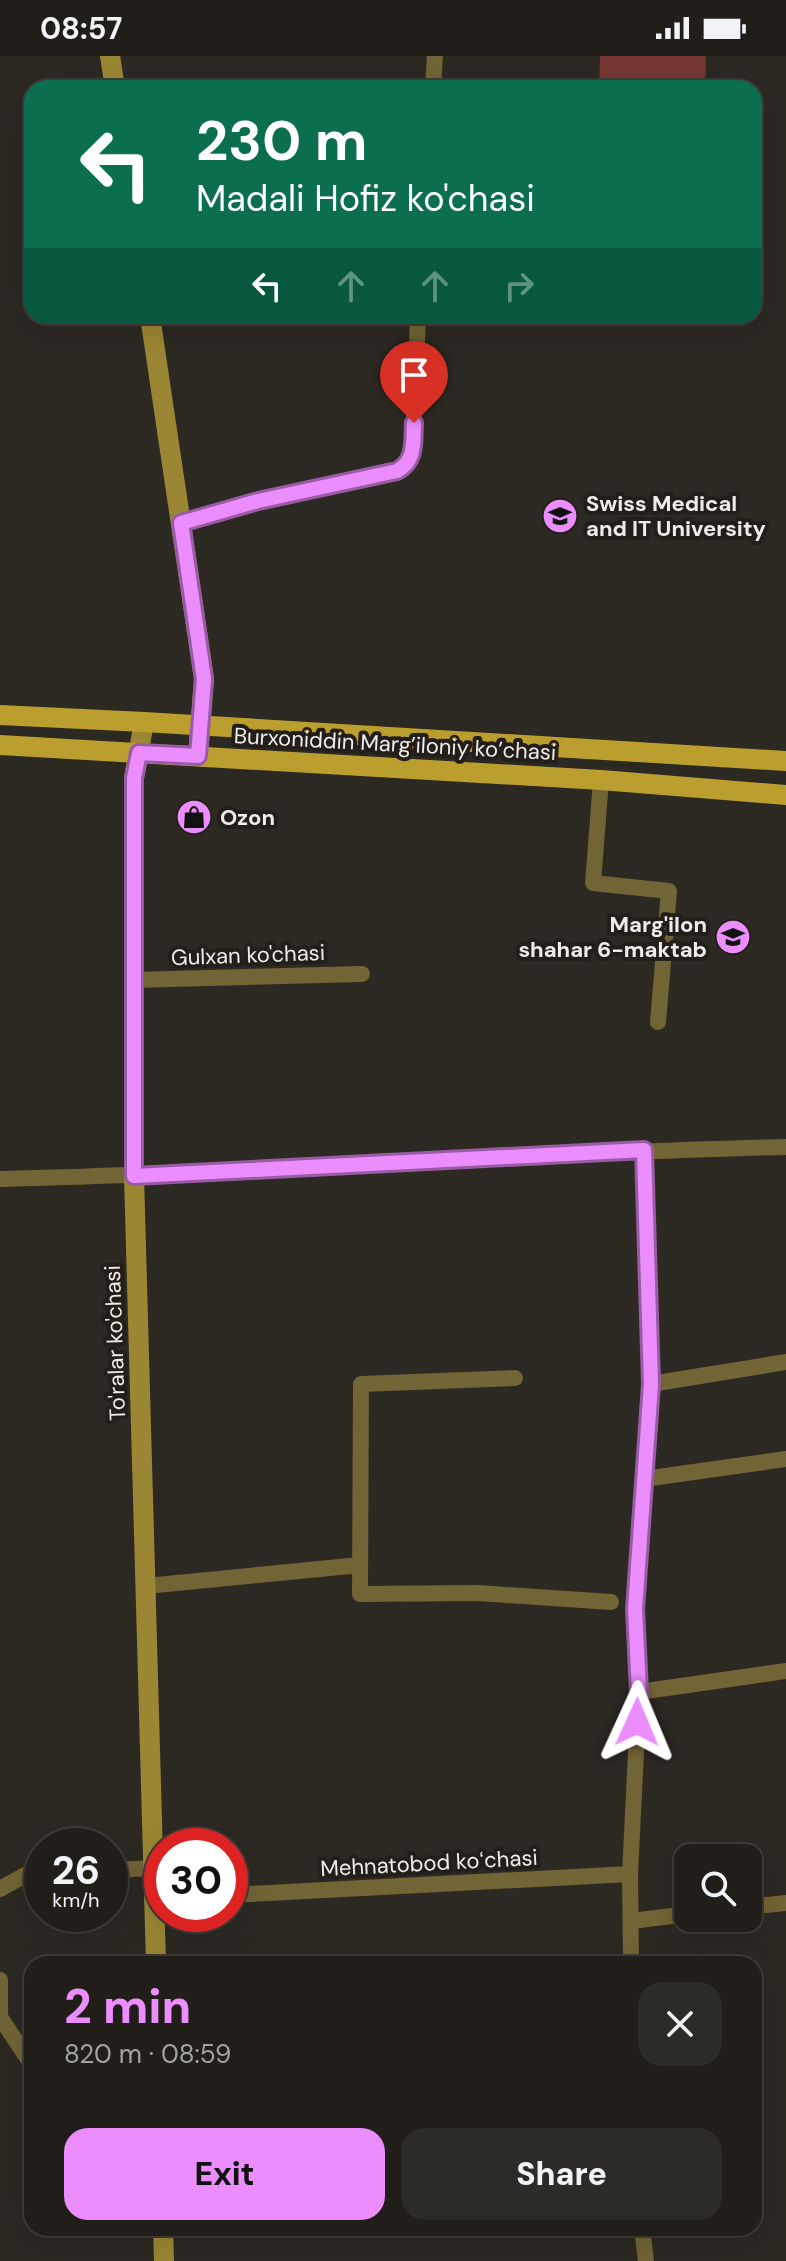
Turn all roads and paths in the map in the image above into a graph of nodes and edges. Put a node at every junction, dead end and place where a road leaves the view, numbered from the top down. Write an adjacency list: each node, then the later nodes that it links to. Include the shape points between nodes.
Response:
1 (110, 56): 3 (street)
2 (435, 56): 4 (street)
3 (114, 80)
4 (434, 80)
5 (151, 324): 7 (street)
6 (418, 324): 7 (street, via 408,464 397,471)
7 (181, 523): 10 (street, via 204,679)
8 (0, 715): 9 (main road, Burxoniddin Marg’iloniy ko’chasi)
9 (144, 722): 10 (main road, Burxoniddin Marg’iloniy ko’chasi); 12 (street, To'ralar ko'chasi)
10 (201, 726): 13 (street); 14 (main road, Burxoniddin Marg’iloniy ko’chasi)
11 (0, 745): 12 (main road, Burxoniddin Marg’iloniy ko’chasi)
12 (139, 753): 13 (main road, Burxoniddin Marg’iloniy ko’chasi); 18 (street, To'ralar ko'chasi, via 134,778)
13 (198, 756): 15 (main road, Burxoniddin Marg’iloniy ko’chasi)
14 (786, 761)
15 (601, 780): 16 (main road, Burxoniddin Marg’iloniy ko’chasi); 19 (street, via 593,883 669,891)
16 (786, 795)
17 (362, 974): 18 (street, Gulxan ko'chasi)
18 (134, 980): 22 (street, To'ralar ko'chasi)
19 (658, 1022)
20 (786, 1147): 21 (street)
21 (644, 1150): 22 (street); 26 (street)
22 (134, 1176): 23 (street); 30 (street, To'ralar ko'chasi)
23 (0, 1179)
24 (786, 1362): 26 (street)
25 (515, 1378): 29 (street, via 361,1384)
26 (651, 1384): 28 (street)
27 (786, 1459): 28 (street)
28 (644, 1479): 33 (street, via 635,1609)
29 (360, 1565): 30 (street); 31 (street, via 360,1594 478,1593)
30 (146, 1586): 34 (street, To'ralar ko'chasi)
31 (611, 1602)
32 (786, 1671): 33 (street)
33 (639, 1692): 35 (street)
34 (153, 1828)
35 (630, 1874): 38 (street, Mehnatobod koʻchasi); 42 (street)
36 (24, 1875): 37 (street)
37 (1, 1886)
38 (248, 1894)
39 (786, 1903): 40 (street)
40 (762, 1906)
41 (674, 1916): 42 (street)
42 (631, 1921): 45 (street)
43 (157, 1932): 44 (street, To'ralar ko'chasi)
44 (156, 1956)
45 (631, 1956)
46 (0, 1980): 47 (street)
47 (0, 2017): 48 (street)
48 (24, 2053)
49 (163, 2236): 51 (street)
50 (643, 2236): 52 (street)
51 (164, 2261)
52 (646, 2261)

